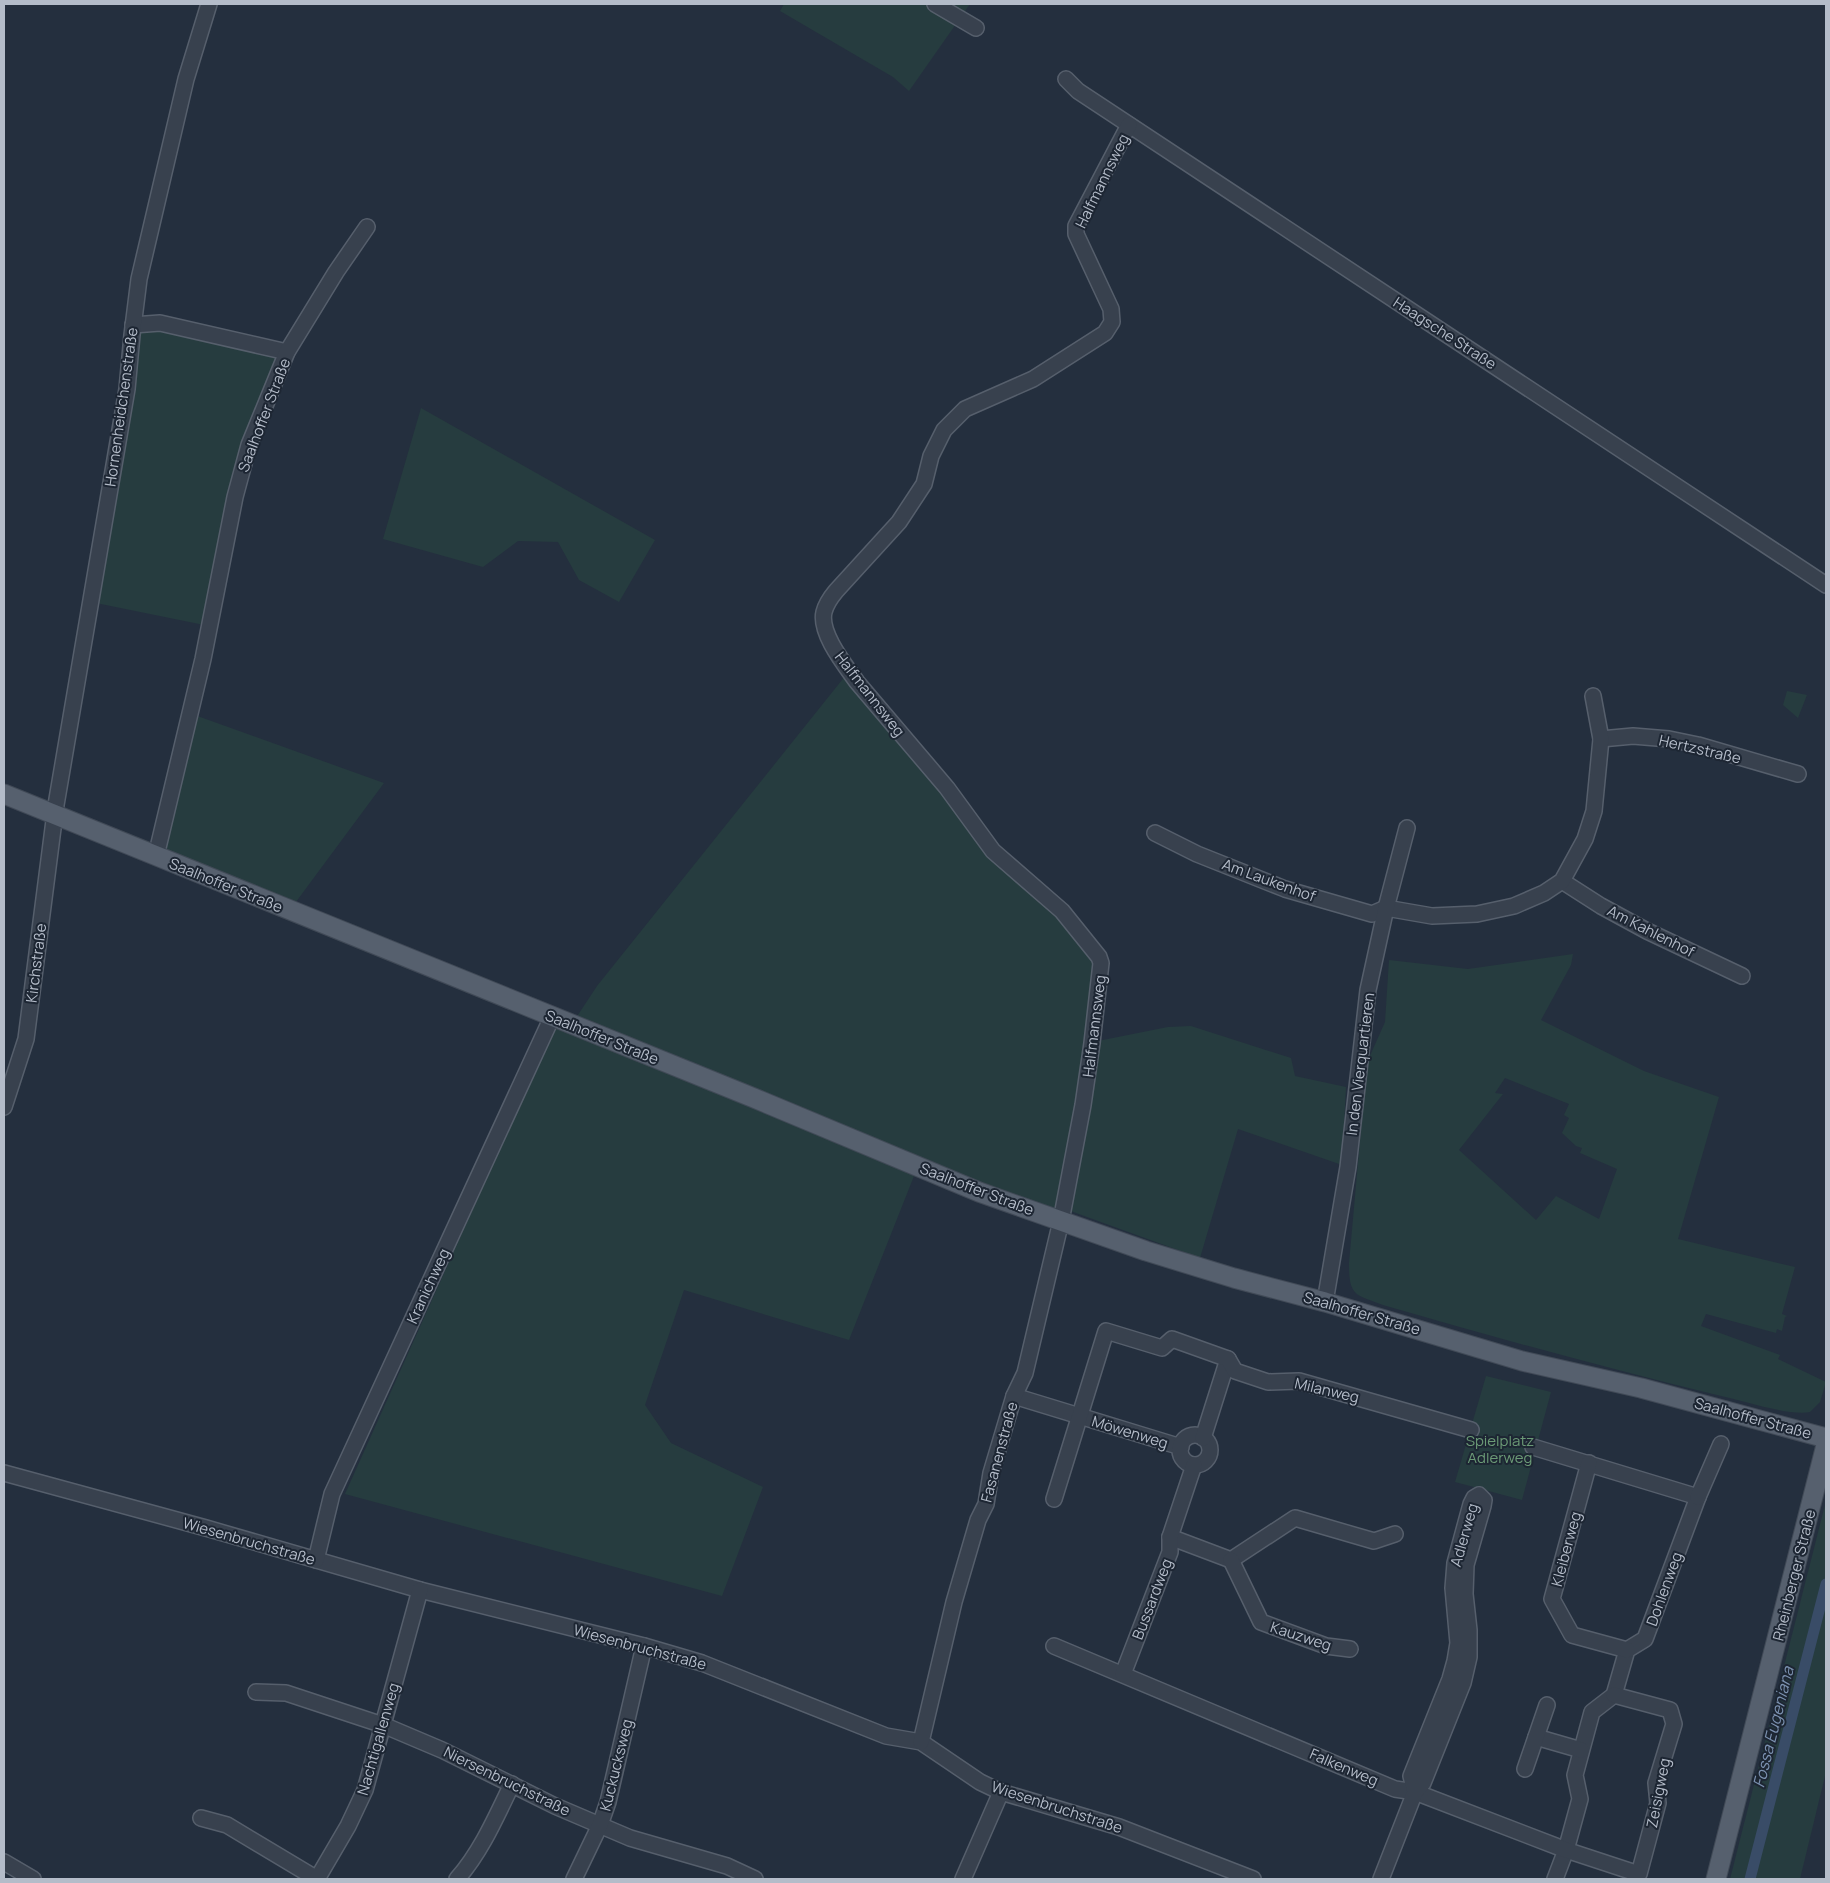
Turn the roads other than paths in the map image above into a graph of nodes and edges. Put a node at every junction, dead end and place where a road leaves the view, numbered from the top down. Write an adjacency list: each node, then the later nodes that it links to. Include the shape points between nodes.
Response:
1 (209, 4): 7 (street, Hornenheidchenstraße, via 186,79 139,279)
2 (935, 4): 3 (street)
3 (976, 28)
4 (1066, 78): 5 (street, Haagsche Straße, via 1078,92)
5 (1129, 125): 9 (street, Haagsche Straße); 23 (street, Halfmannsweg, via 1076,226 1076,234 1111,309 1112,322 1105,333 1033,379 965,409 944,430 924,484 902,518 836,591 824,612 824,626 857,682 947,788 994,851 1062,911 1099,957 1092,1043)
6 (367, 227): 8 (street, Saalhoffer Straße)
7 (133, 325): 8 (street, via 160,323); 14 (street, Hornenheidchenstraße, via 127,389)
8 (287, 352): 17 (street, Saalhoffer Straße, via 249,445 235,497 203,659)
9 (1826, 585)
10 (1593, 696): 11 (street)
11 (1601, 739): 12 (street, Hertzstraße, via 1632,736 1669,739); 18 (street, via 1594,811 1585,839)
12 (1798, 774)
13 (4, 794): 14 (main road, Saalhoffer Straße)
14 (55, 815): 17 (main road, Saalhoffer Straße); 22 (street, Kirchstraße, via 26,1039)
15 (1407, 828): 19 (street, In den Vierquartieren)
16 (1155, 833): 19 (street, Am Laukenhof, via 1197,854 1285,889 1372,914)
17 (156, 856): 21 (main road, Saalhoffer Straße)
18 (1562, 881): 19 (street, Am Laukenhof, via 1514,906 1477,914 1432,916); 20 (street, Am Kahlenhof, via 1647,931)
19 (1386, 908): 24 (street, In den Vierquartieren, via 1364,1014 1348,1167)
20 (1742, 976)
21 (552, 1017): 23 (main road, Saalhoffer Straße, via 979,1192); 42 (street, Kranichweg, via 332,1494)
22 (4, 1108)
23 (1061, 1221): 24 (main road, Saalhoffer Straße, via 1165,1258); 26 (street, Fasanenstraße, via 1025,1373)
24 (1325, 1302): 30 (main road, Saalhoffer Straße, via 1522,1361 1641,1388)
25 (1228, 1359): 27 (street, Milanweg, via 1172,1339 1162,1348 1106,1331); 28 (street, Milanweg, via 1235,1371 1268,1382 1299,1381); 29 (street)
26 (1014, 1396): 27 (street, Möwenweg); 55 (street, Fasanenstraße, via 991,1473 986,1504 978,1520 954,1602)
27 (1080, 1417): 33 (street, Möwenweg); 39 (street, Möwenweg)
28 (1471, 1430)
29 (1203, 1438): 33 (street, Möwenweg, via 1188,1438); 36 (street, via 1210,1446 1210,1454 1203,1463)
30 (1826, 1438)
31 (1721, 1444): 38 (street, Dohlenweg)
32 (1826, 1445): 75 (main road, Rheinberger Straße)
33 (1181, 1447): 36 (street, Möwenweg, via 1182,1458)
34 (1533, 1447): 35 (street)
35 (1589, 1463): 38 (street); 48 (street, Kleiberweg, via 1552,1599 1572,1635)
36 (1194, 1465): 41 (street, Bussardweg)
37 (4, 1474): 42 (street, Wiesenbruchstraße)
38 (1698, 1497): 48 (street, Dohlenweg, via 1645,1639)
39 (1054, 1499)
40 (1395, 1534): 43 (street, via 1374,1541 1295,1518)
41 (1170, 1538): 43 (street); 49 (street, Bussardweg, via 1170,1552)
42 (316, 1560): 44 (street, Wiesenbruchstraße)
43 (1231, 1560): 47 (street, Kauzweg, via 1262,1622 1326,1646)
44 (420, 1590): 45 (street, Wiesenbruchstraße); 53 (street, Nachtigallenweg)
45 (644, 1646): 55 (street, Wiesenbruchstraße, via 710,1666 886,1736); 62 (street, Kuckucksweg)
46 (1054, 1646): 49 (street, Falkenweg)
47 (1350, 1649)
48 (1627, 1650): 51 (street)
49 (1123, 1674): 60 (street, Falkenweg, via 1395,1789)
50 (256, 1692): 53 (street, Niersenbruchstraße, via 286,1693)
51 (1614, 1695): 56 (street, via 1592,1712); 65 (street, Zeisigweg, via 1670,1710 1674,1724 1656,1783 1658,1804)
52 (1547, 1705): 54 (street)
53 (383, 1725): 58 (street, Niersenbruchstraße); 67 (street, Nachtigallenweg, via 365,1790)
54 (1536, 1737): 56 (street); 57 (street)
55 (922, 1742): 59 (street, Wiesenbruchstraße, via 980,1782)
56 (1581, 1750): 63 (street, via 1575,1775 1580,1799)
57 (1525, 1769)
58 (512, 1784): 62 (street, Niersenbruchstraße); 68 (street, via 490,1830 469,1866)
59 (1001, 1792): 71 (street); 72 (street, Wiesenbruchstraße, via 1119,1827)
60 (1414, 1792): 60 (street, Adlerweg, via 1423,1783 1463,1683 1469,1648 1466,1565 1484,1506 1479,1495 1471,1504 1455,1560 1453,1588 1458,1643 1455,1661 1411,1776); 63 (street, Falkenweg); 73 (street, Adlerweg)
61 (201, 1818): 67 (street, via 227,1825)
62 (600, 1825): 69 (street, Kuckucksweg); 70 (street, Niersenbruchstraße, via 630,1838 728,1866)
63 (1566, 1850): 65 (street, Falkenweg); 74 (street)
64 (4, 1862): 66 (street)
65 (1638, 1874)
66 (33, 1879)
67 (317, 1879)
68 (457, 1879)
69 (574, 1879)
70 (755, 1879)
71 (963, 1879)
72 (1253, 1879)
73 (1381, 1879)
74 (1555, 1879)
75 (1716, 1879)

